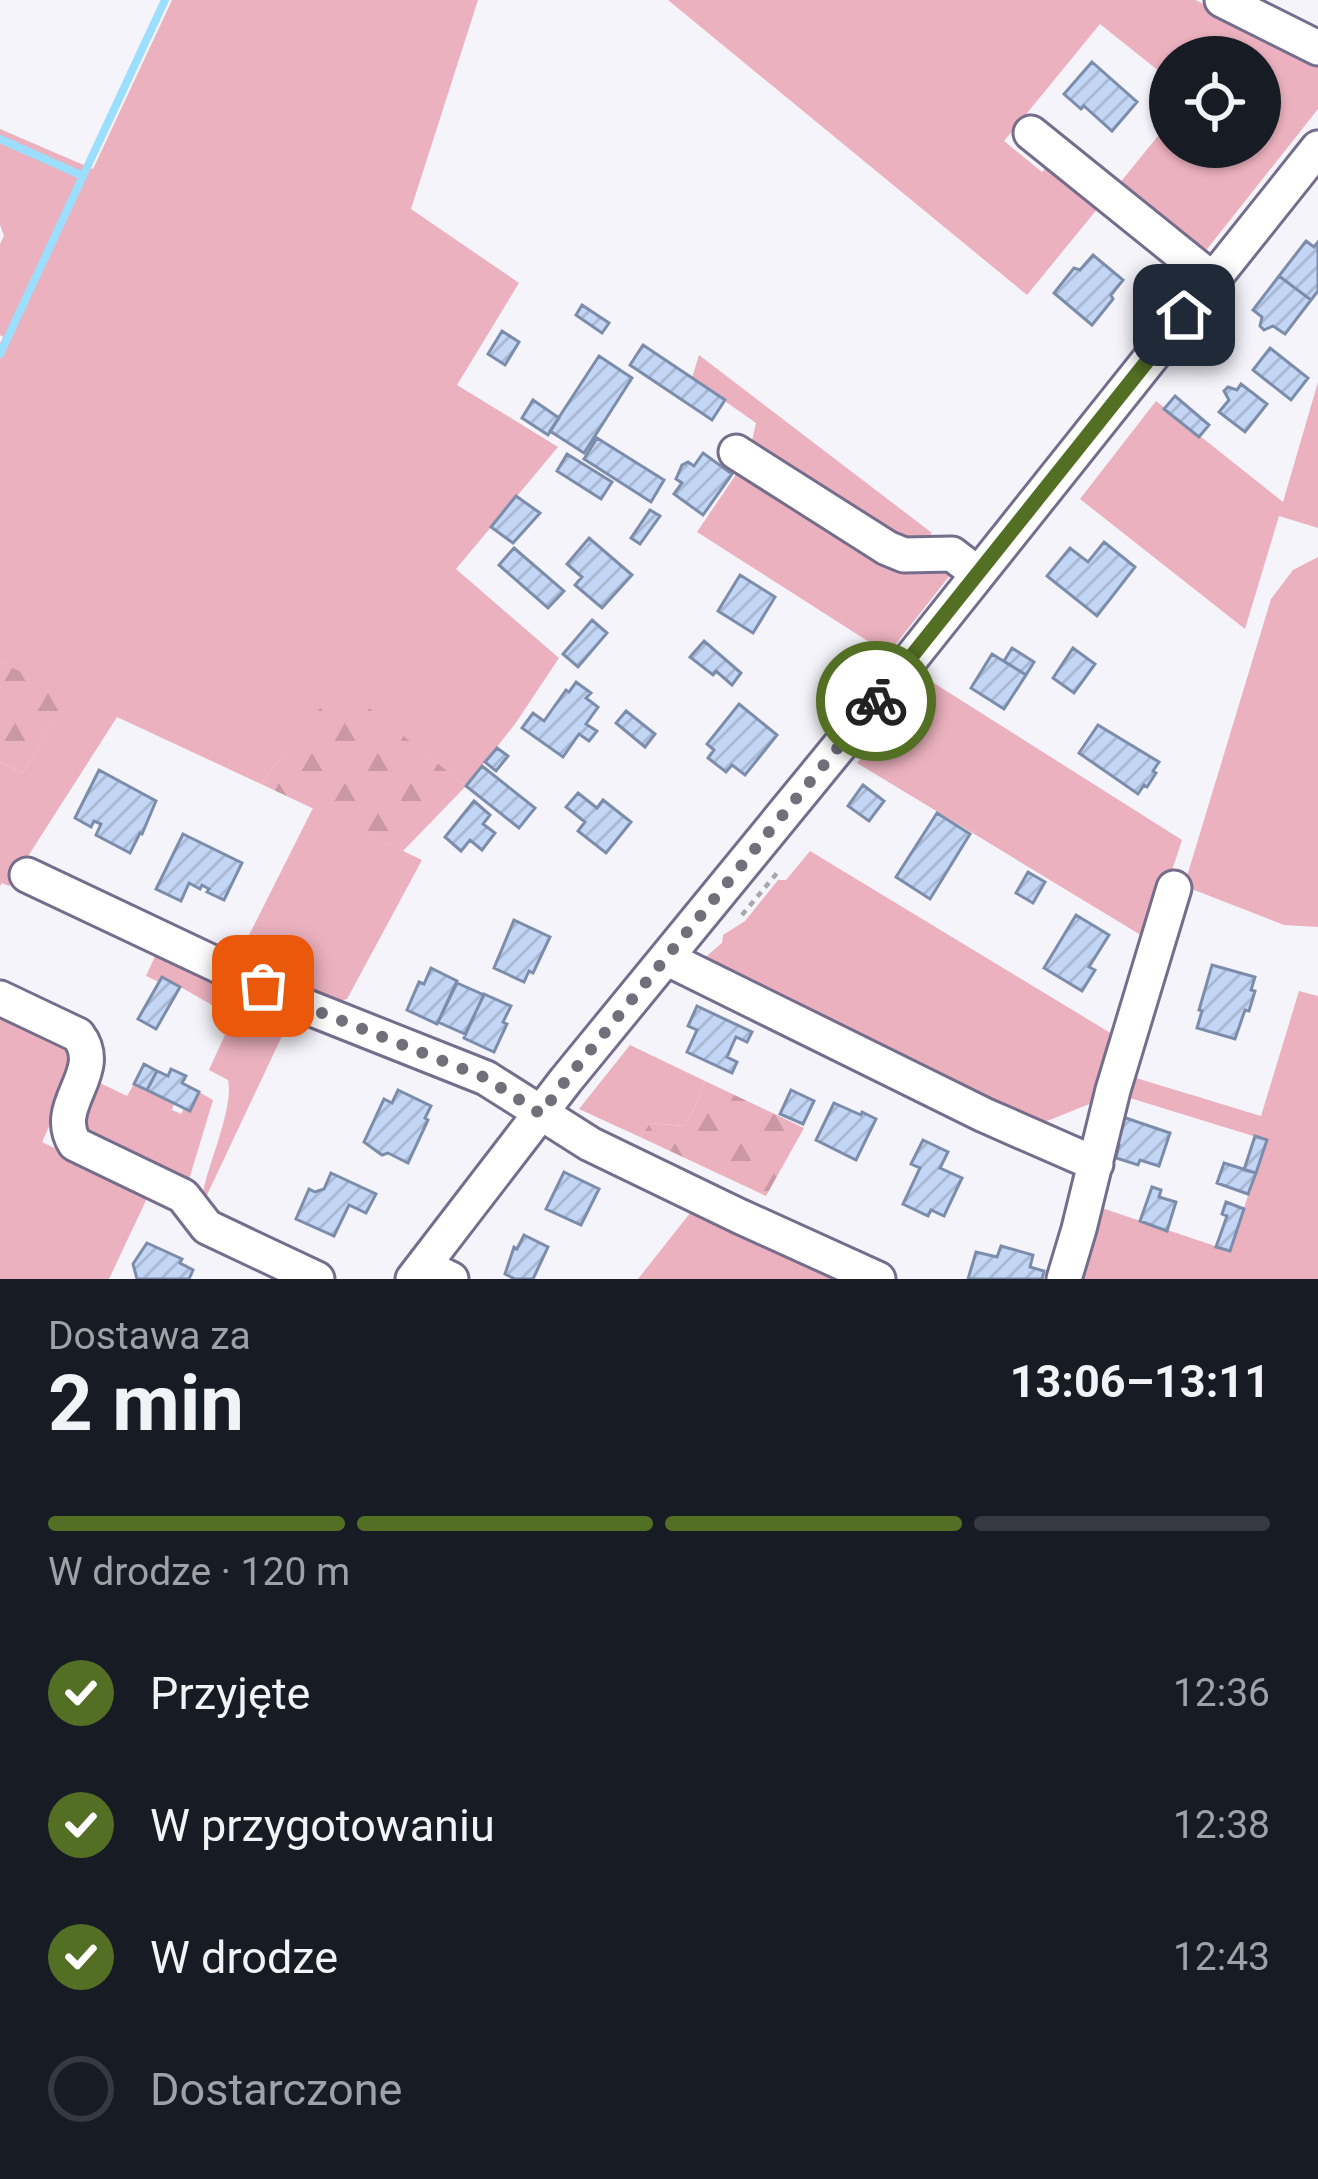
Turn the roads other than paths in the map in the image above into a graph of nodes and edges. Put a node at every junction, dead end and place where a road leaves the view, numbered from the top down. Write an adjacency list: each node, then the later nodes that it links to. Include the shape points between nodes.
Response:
1 (1222, 0): 2 (street)
2 (1318, 48)
3 (1031, 133): 5 (street)
4 (1318, 148): 5 (street)
5 (1213, 279): 7 (street)
6 (736, 452): 7 (street, via 887,548 952,554)
7 (978, 574): 10 (street)
8 (27, 875): 12 (street, via 302,1005 486,1078)
9 (1174, 888): 13 (street)
10 (666, 958): 12 (street); 13 (street)
11 (0, 998): 15 (street, via 84,1043 89,1060 67,1121 75,1144 183,1196 207,1227)
12 (541, 1114): 14 (street); 16 (street)
13 (1096, 1164): 17 (street)
14 (430, 1275)
15 (316, 1279)
16 (878, 1279)
17 (1064, 1279)

